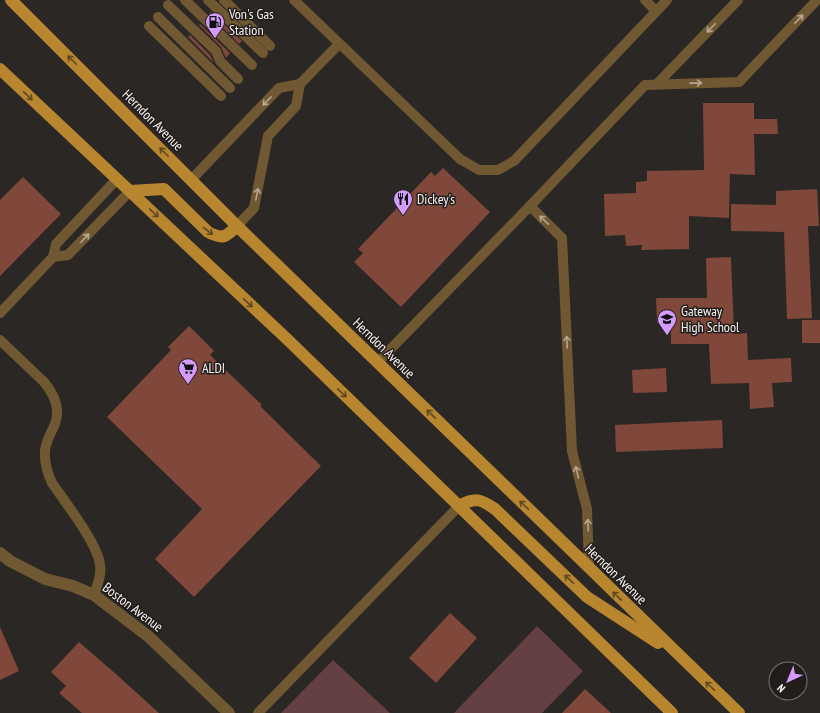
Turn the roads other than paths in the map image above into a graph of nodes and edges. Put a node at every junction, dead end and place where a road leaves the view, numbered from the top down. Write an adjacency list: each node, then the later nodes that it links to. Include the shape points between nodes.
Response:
1 (11, 0): 23 (main road, Herndon Avenue, one-way to 1)
2 (185, 0): 15 (lane)
3 (208, 0): 4 (lane, via 266,49)
4 (224, 0)
5 (294, 0): 14 (lane)
6 (645, 0): 11 (lane)
7 (667, 0): 11 (lane)
8 (738, 0): 19 (lane, one-way to 19)
9 (817, 0): 19 (lane, one-way to 9, via 739,82)
10 (168, 5): 17 (lane, via 216,52 220,61)
11 (656, 11): 14 (lane, via 514,161 498,170 479,170 460,159)
12 (158, 17): 20 (lane)
13 (149, 26): 21 (lane)
14 (339, 44): 18 (lane)
15 (252, 65)
16 (0, 69): 22 (main road, one-way to 22)
17 (238, 79)
18 (300, 84): 23 (lane, one-way to 23, via 280,88); 26 (lane, one-way to 18, via 254,208 268,136 296,106)
19 (657, 84): 25 (lane, via 645,85)
20 (230, 88)
21 (221, 96)
22 (117, 179): 24 (main road); 27 (lane, via 56,244)
23 (191, 180): 26 (main road, Herndon Avenue)
24 (130, 191): 26 (main road, one-way to 26, via 164,189 208,232 222,238 229,235); 27 (lane, one-way to 24, via 68,255); 31 (main road, one-way to 31)
25 (530, 206): 30 (lane); 33 (lane, one-way to 25, via 587,509 572,451 562,238)
26 (237, 226): 30 (main road, Herndon Avenue)
27 (54, 257): 28 (lane)
28 (0, 313)
29 (0, 340): 34 (lane, via 46,385 56,403 57,416 45,448 44,460 52,483 97,552 101,565)
30 (377, 362): 33 (main road, Herndon Avenue, one-way to 30)
31 (459, 506): 35 (main road, one-way to 31, via 587,597 495,509 477,500); 37 (lane); 38 (main road)
32 (0, 553): 34 (street, Boston Avenue, via 10,561 45,578)
33 (589, 568): 35 (main road, Herndon Avenue, one-way to 33)
34 (94, 594): 36 (street, Boston Avenue, via 148,636)
35 (681, 658): 39 (main road, Herndon Avenue, one-way to 35)
36 (229, 713)
37 (258, 713)
38 (672, 713)
39 (739, 713)

